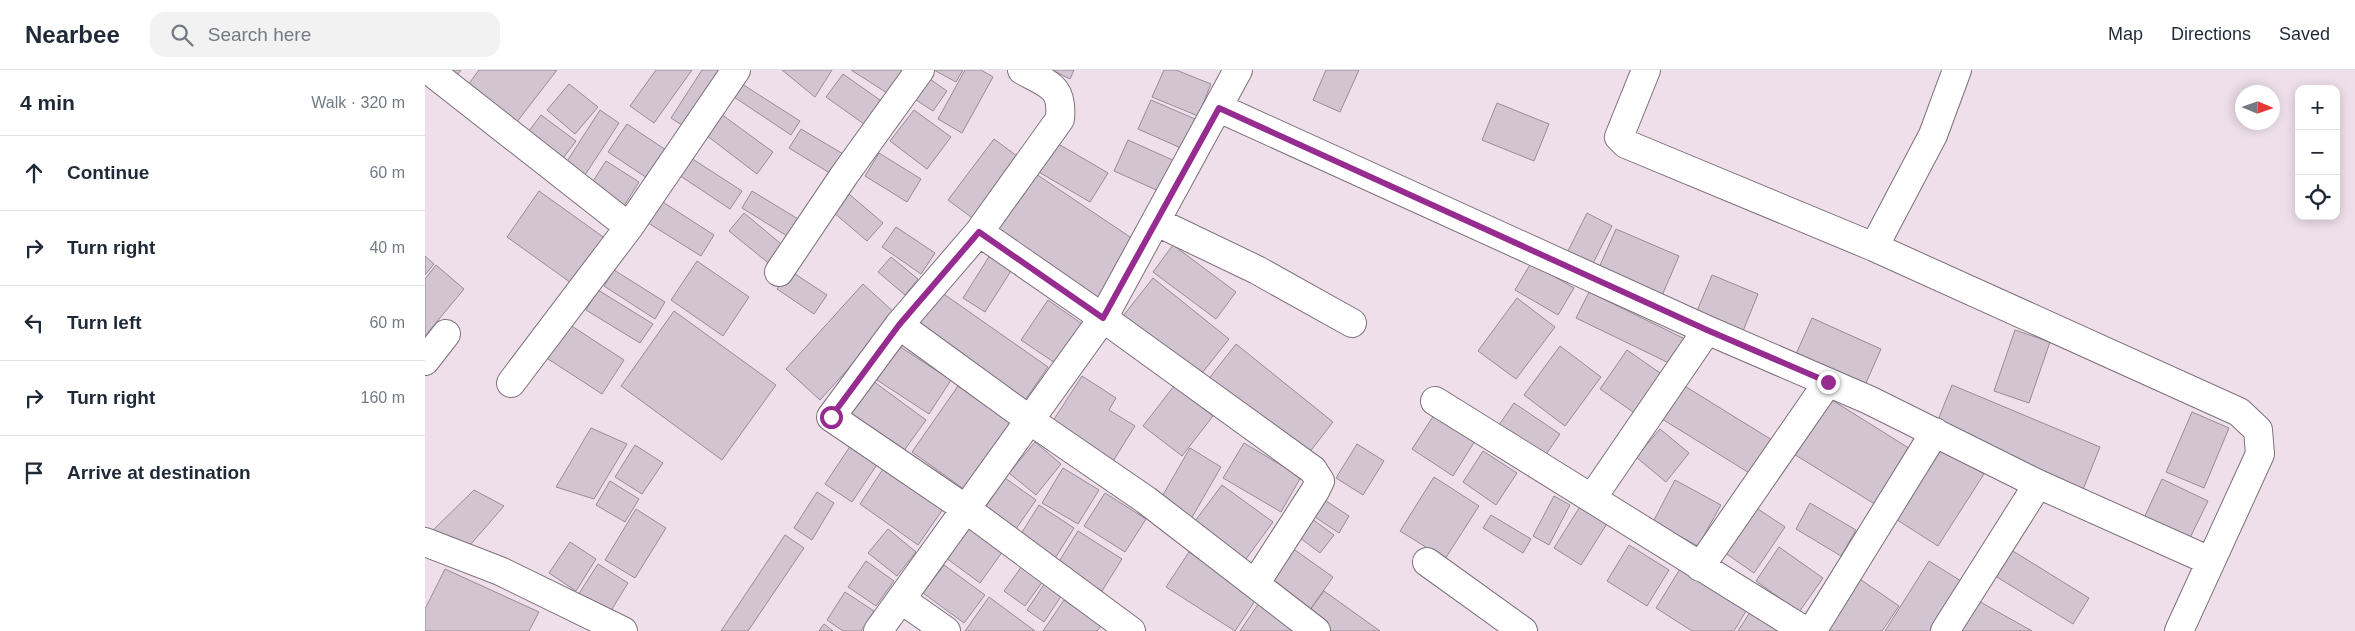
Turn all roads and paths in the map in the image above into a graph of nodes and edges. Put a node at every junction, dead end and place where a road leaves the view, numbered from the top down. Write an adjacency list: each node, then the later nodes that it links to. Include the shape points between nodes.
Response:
1 (429, 70): 10 (street)
2 (736, 70): 10 (street)
3 (920, 70): 13 (street)
4 (1022, 70): 11 (street, via 1052,87 1062,101 1060,119)
5 (1238, 70): 8 (street)
6 (1646, 70): 12 (street, via 1619,137 1626,144)
7 (1957, 70): 12 (street, via 1933,135)
8 (1219, 108): 9 (street); 17 (street)
9 (1157, 222): 14 (street); 15 (street, via 1257,270)
10 (629, 227): 21 (street)
11 (979, 232): 14 (street); 16 (street)
12 (1874, 247): 29 (street, via 2239,412 2258,430 2260,454)
13 (779, 272)
14 (1103, 318): 23 (street); 32 (street, via 1313,470 1319,481)
15 (1352, 323)
16 (899, 325): 23 (street); 27 (street, via 831,417)
17 (1707, 330): 20 (street); 26 (street)
18 (446, 334): 19 (street)
19 (425, 361)
20 (1828, 382): 24 (street); 31 (street)
21 (511, 383)
22 (1435, 401): 26 (street)
23 (1031, 421): 27 (street); 32 (street, via 1146,500)
24 (1935, 432): 25 (street); 41 (street)
25 (2038, 484): 29 (street); 42 (street)
26 (1592, 498): 31 (street)
27 (966, 509): 33 (street); 37 (street)
28 (425, 542): 34 (street, via 500,571)
29 (2210, 561): 43 (street)
30 (1427, 562): 39 (street)
31 (1700, 567): 40 (street)
32 (1255, 584): 38 (street)
33 (902, 600): 35 (street); 36 (street)
34 (623, 631)
35 (878, 631)
36 (945, 631)
37 (1131, 631)
38 (1316, 631)
39 (1523, 631)
40 (1805, 631)
41 (1812, 631)
42 (1945, 631)
43 (2179, 631)

